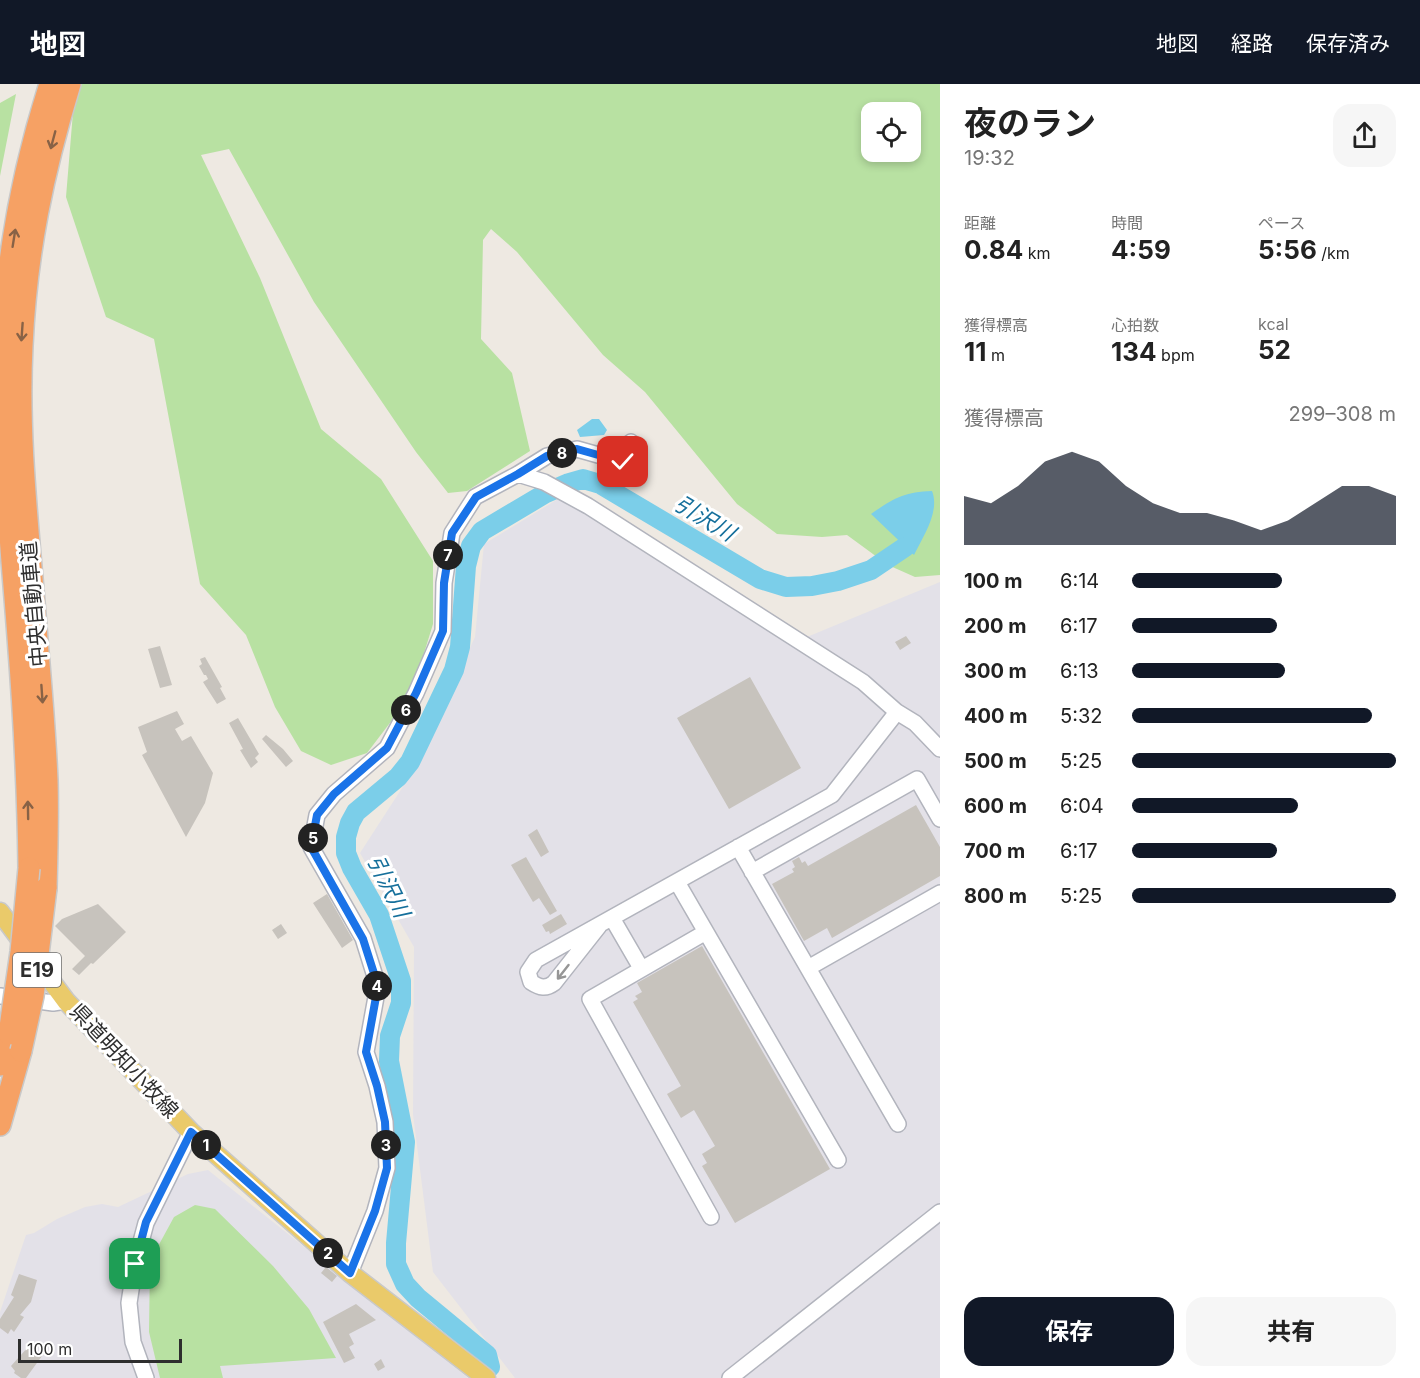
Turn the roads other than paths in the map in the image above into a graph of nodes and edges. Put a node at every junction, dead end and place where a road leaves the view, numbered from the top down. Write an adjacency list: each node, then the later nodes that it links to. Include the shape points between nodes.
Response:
1 (50, 84): 20 (highway, 中央自動車道 / E19, one-way to 1, bridge, via 9,1034 29,868 28,782 3,431 3,347 23,184)
2 (70, 84): 22 (highway, 中央自動車道 / E19, one-way to 22, bridge, via 41,189 26,284 21,348 26,514 47,780 46,888 33,996)
3 (631, 442): 4 (street, via 623,462 577,449 547,456)
4 (518, 474): 5 (street, via 544,482 588,506 863,682); 27 (street, via 476,497 452,533 444,583 443,631 416,693 387,748 334,794 317,815 311,847 363,939 378,986 366,1052 385,1122 387,1168)
5 (897, 712): 6 (street, via 915,723); 8 (street, via 832,795)
6 (940, 749)
7 (940, 819): 9 (street, via 917,779)
8 (738, 847): 9 (street); 10 (street)
9 (752, 872): 17 (street)
10 (677, 882): 13 (street); 15 (street)
11 (940, 893): 17 (street)
12 (0, 912): 19 (main road, 県道明知小牧線)
13 (612, 918): 14 (street); 16 (street)
14 (598, 926): 14 (street, one-way to 14, via 554,983 538,987 531,982 528,972 537,960)
15 (706, 932): 16 (street); 24 (street)
16 (640, 968): 26 (street, via 590,999)
17 (808, 968): 21 (street)
18 (0, 996): 19 (street, via 53,1004)
19 (66, 1001): 23 (main road, 県道明知小牧線)
20 (0, 1065)
21 (898, 1124)
22 (0, 1125)
23 (191, 1132): 27 (main road, 県道明知小牧線); 28 (street, via 146,1222 135,1264 129,1303 133,1342)
24 (838, 1160)
25 (940, 1212): 30 (street)
26 (711, 1217)
27 (350, 1273): 29 (main road, 県道明知小牧線)
28 (146, 1378)
29 (486, 1378)
30 (730, 1378)

